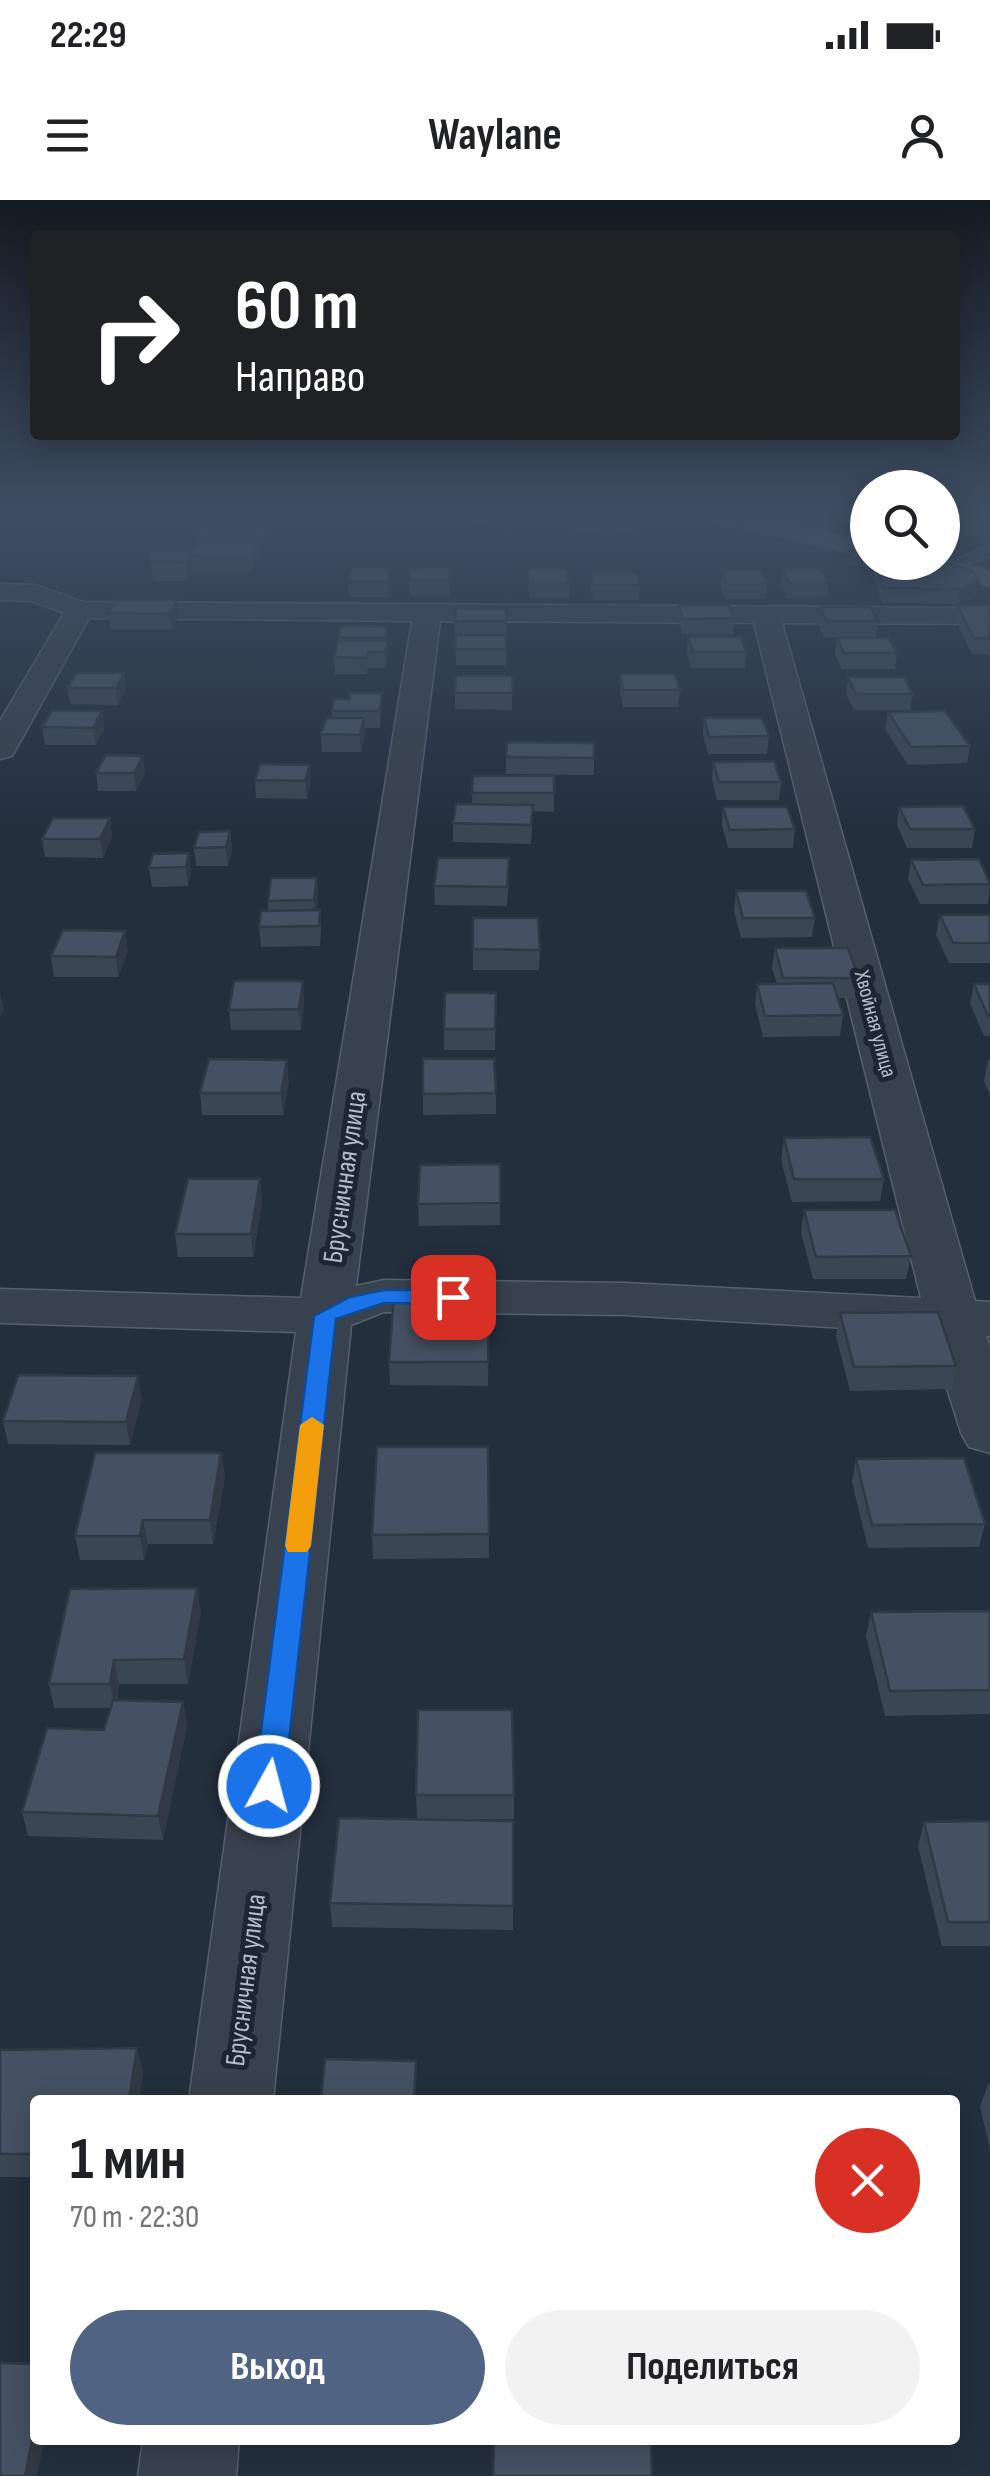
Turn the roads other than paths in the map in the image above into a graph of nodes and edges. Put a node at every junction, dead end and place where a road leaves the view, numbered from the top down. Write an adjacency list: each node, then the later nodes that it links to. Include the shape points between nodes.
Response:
1 (75, 618): 4 (street)
2 (426, 618): 8 (street, Брусничная улица)
3 (767, 618): 9 (street, Хвойная улица)
4 (57, 650): 5 (street); 6 (street)
5 (19, 658)
6 (0, 750)
7 (0, 1306): 8 (street)
8 (325, 1316): 9 (street, via 384,1296 626,1299); 11 (street, Брусничная улица)
9 (971, 1319): 10 (street, Хвойная улица)
10 (990, 1432)
11 (233, 2095)
12 (190, 2445): 13 (street)
13 (186, 2476)

